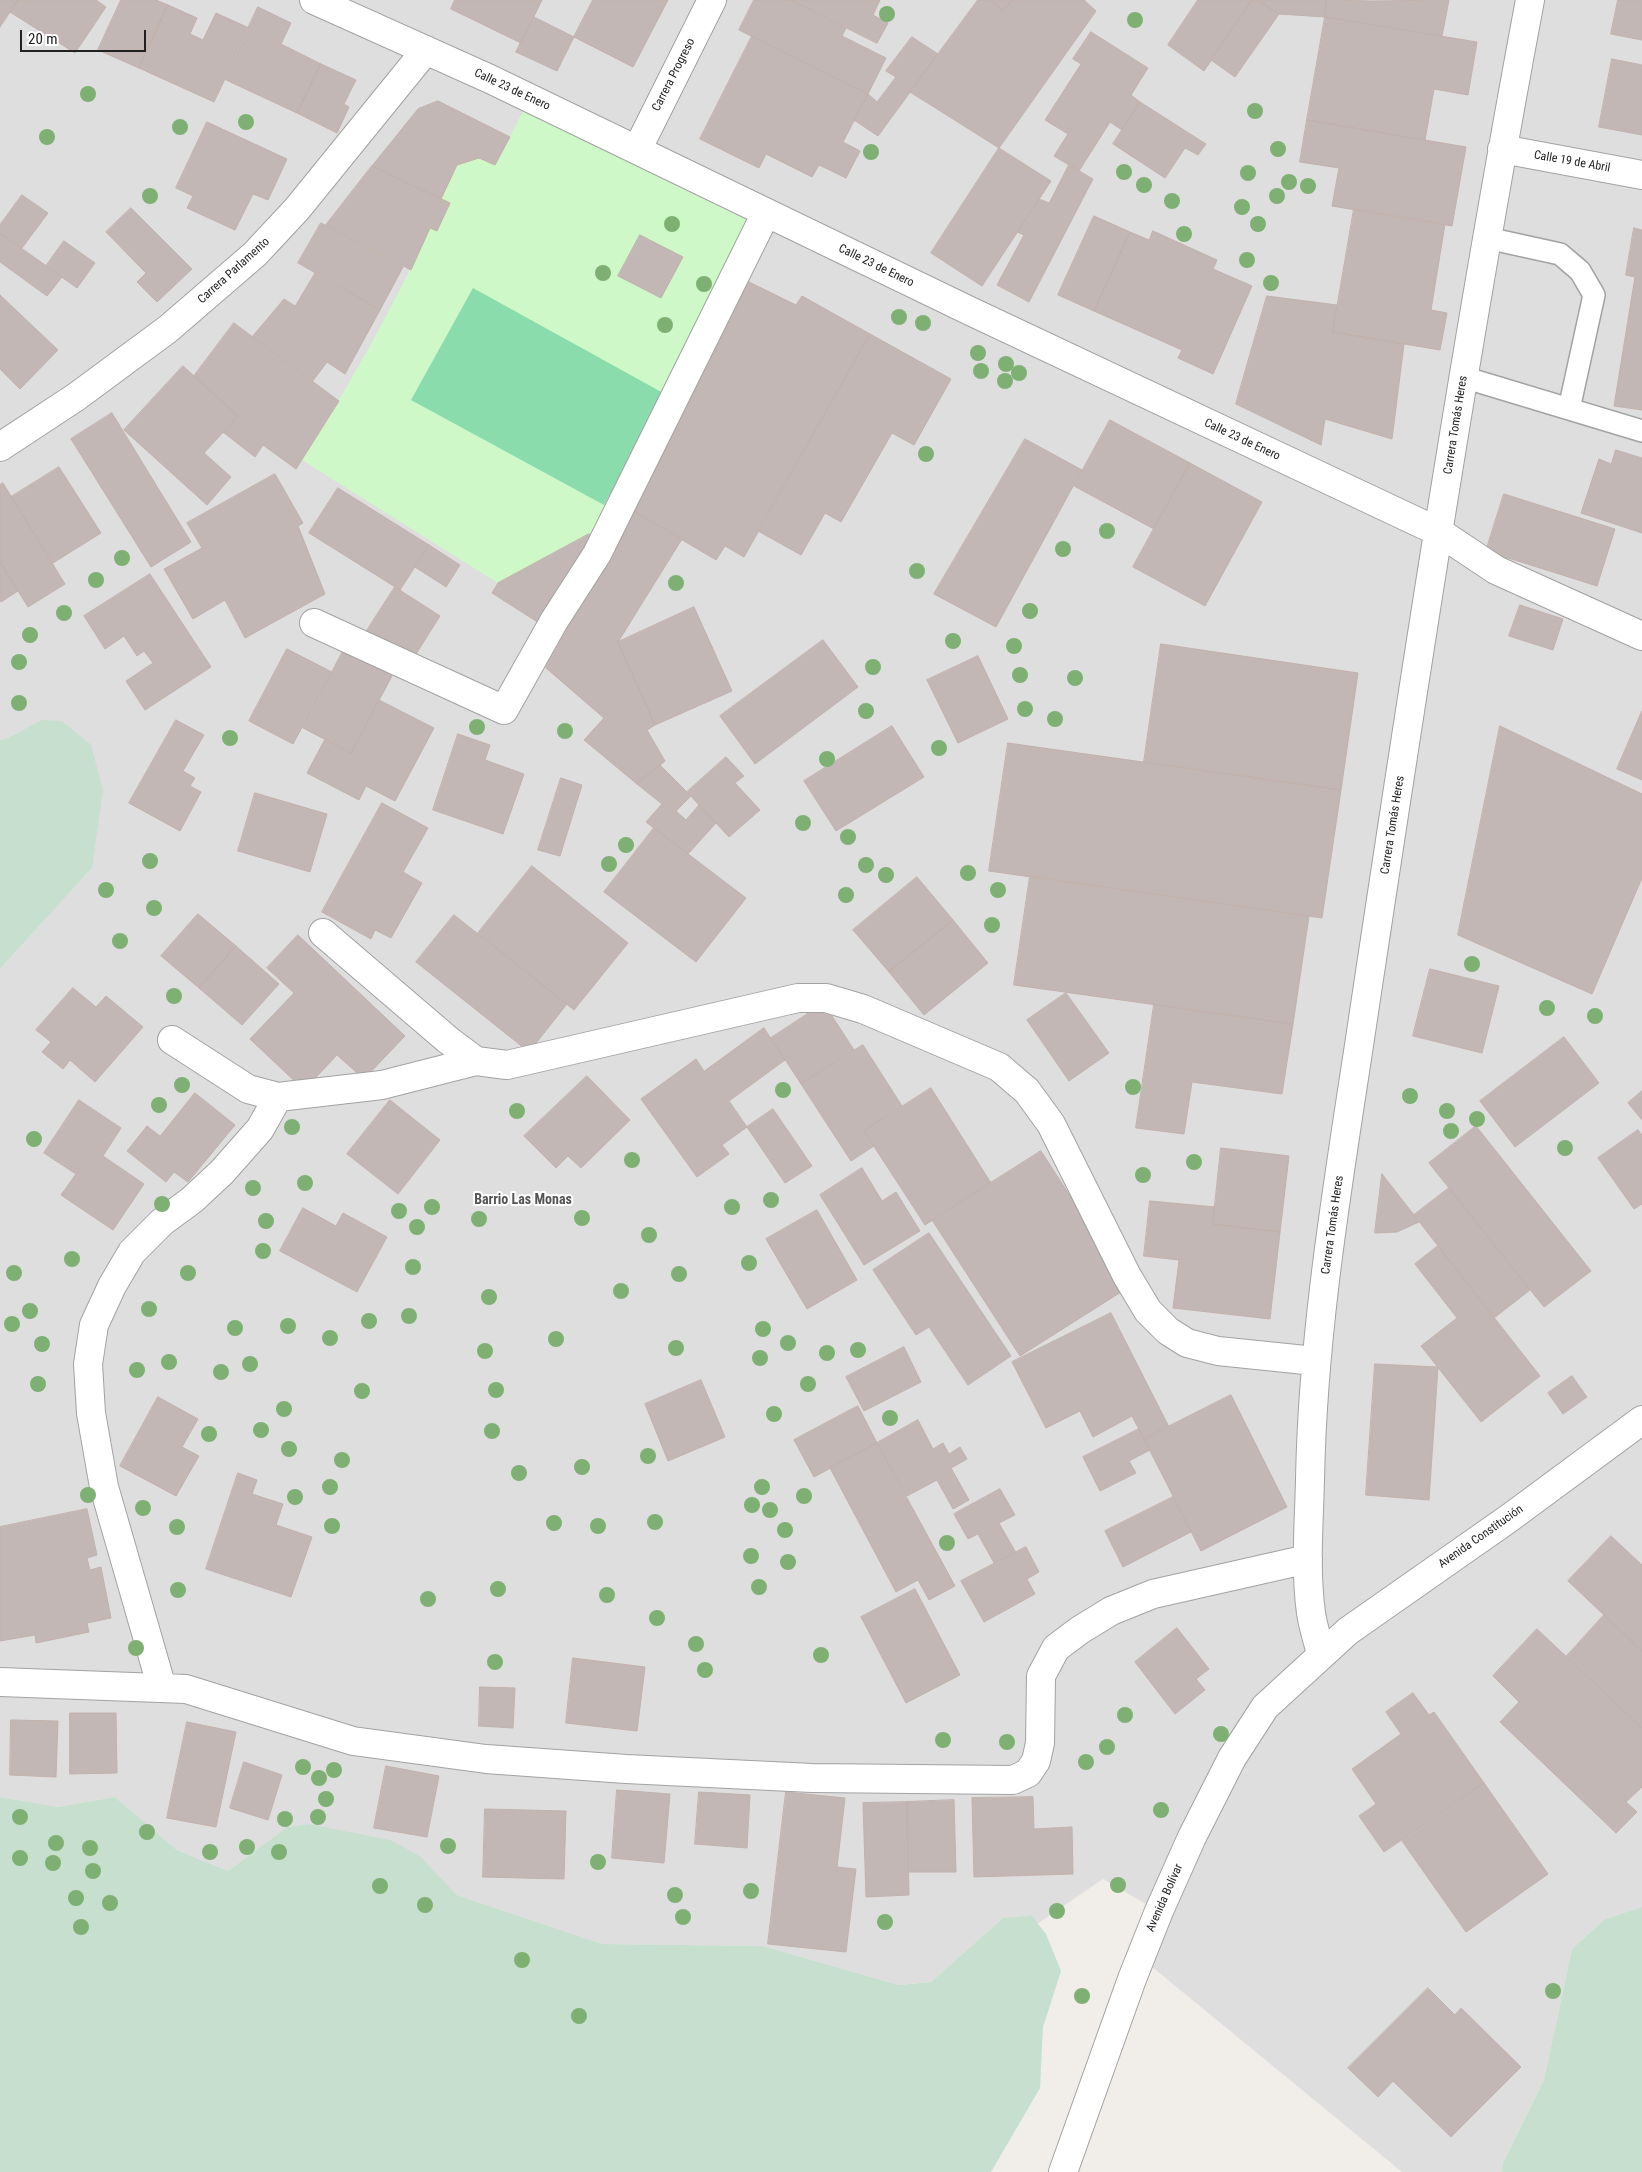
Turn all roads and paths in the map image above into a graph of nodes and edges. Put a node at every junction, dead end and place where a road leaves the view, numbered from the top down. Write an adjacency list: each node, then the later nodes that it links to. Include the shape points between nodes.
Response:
1 (314, 0): 4 (street, Calle 23 de Enero)
2 (712, 0): 6 (street, Carrera Progreso)
3 (1530, 0): 5 (street, Carrera Tomás Heres)
4 (426, 50): 6 (street, Calle 23 de Enero); 13 (street, Carrera Parlamento, via 297,209 255,254 168,329 76,397)
5 (1502, 149): 7 (street, Calle 19 de Abril); 9 (street, Carrera Tomás Heres)
6 (636, 150): 8 (street, Calle 23 de Enero)
7 (1642, 175)
8 (766, 213): 14 (street, Calle 23 de Enero); 15 (street, via 597,554 504,710)
9 (1487, 238): 10 (street, Carrera Tomás Heres); 11 (lane, via 1560,254 1580,271 1594,295)
10 (1463, 377): 11 (lane); 14 (street, Carrera Tomás Heres)
11 (1569, 409): 12 (lane)
12 (1642, 431)
13 (0, 447)
14 (1439, 532): 16 (street, Calle 23 de Enero, via 1496,570); 21 (street, Carrera Tomás Heres, via 1331,1234)
15 (314, 623)
16 (1642, 636)
17 (323, 933): 19 (street)
18 (172, 1040): 20 (street, via 248,1089)
19 (476, 1061): 20 (street, via 382,1085); 21 (street, via 507,1065 798,998 826,998 863,1009 1000,1067 1027,1091 1051,1124 1127,1276 1148,1311 1168,1331 1187,1343 1218,1351)
20 (278, 1097): 26 (street, via 260,1129 222,1172 132,1252 94,1325 88,1364 91,1413 103,1477)
21 (1315, 1361): 23 (street, Carrera Tomás Heres)
22 (1642, 1420): 24 (street, Avenida Constitución, via 1508,1519 1348,1630)
23 (1308, 1559): 24 (street, Carrera Tomás Heres, via 1311,1613); 26 (street, via 1153,1594 1111,1610 1080,1630 1056,1648 1041,1676 1040,1743 1036,1761 1028,1773 1013,1780 812,1778 486,1759 353,1741 186,1689)
24 (1321, 1654): 27 (street, Avenida Bolívar, via 1265,1706 1232,1758 1197,1828 1158,1911)
25 (0, 1682): 26 (street)
26 (162, 1688)
27 (1063, 2172)

